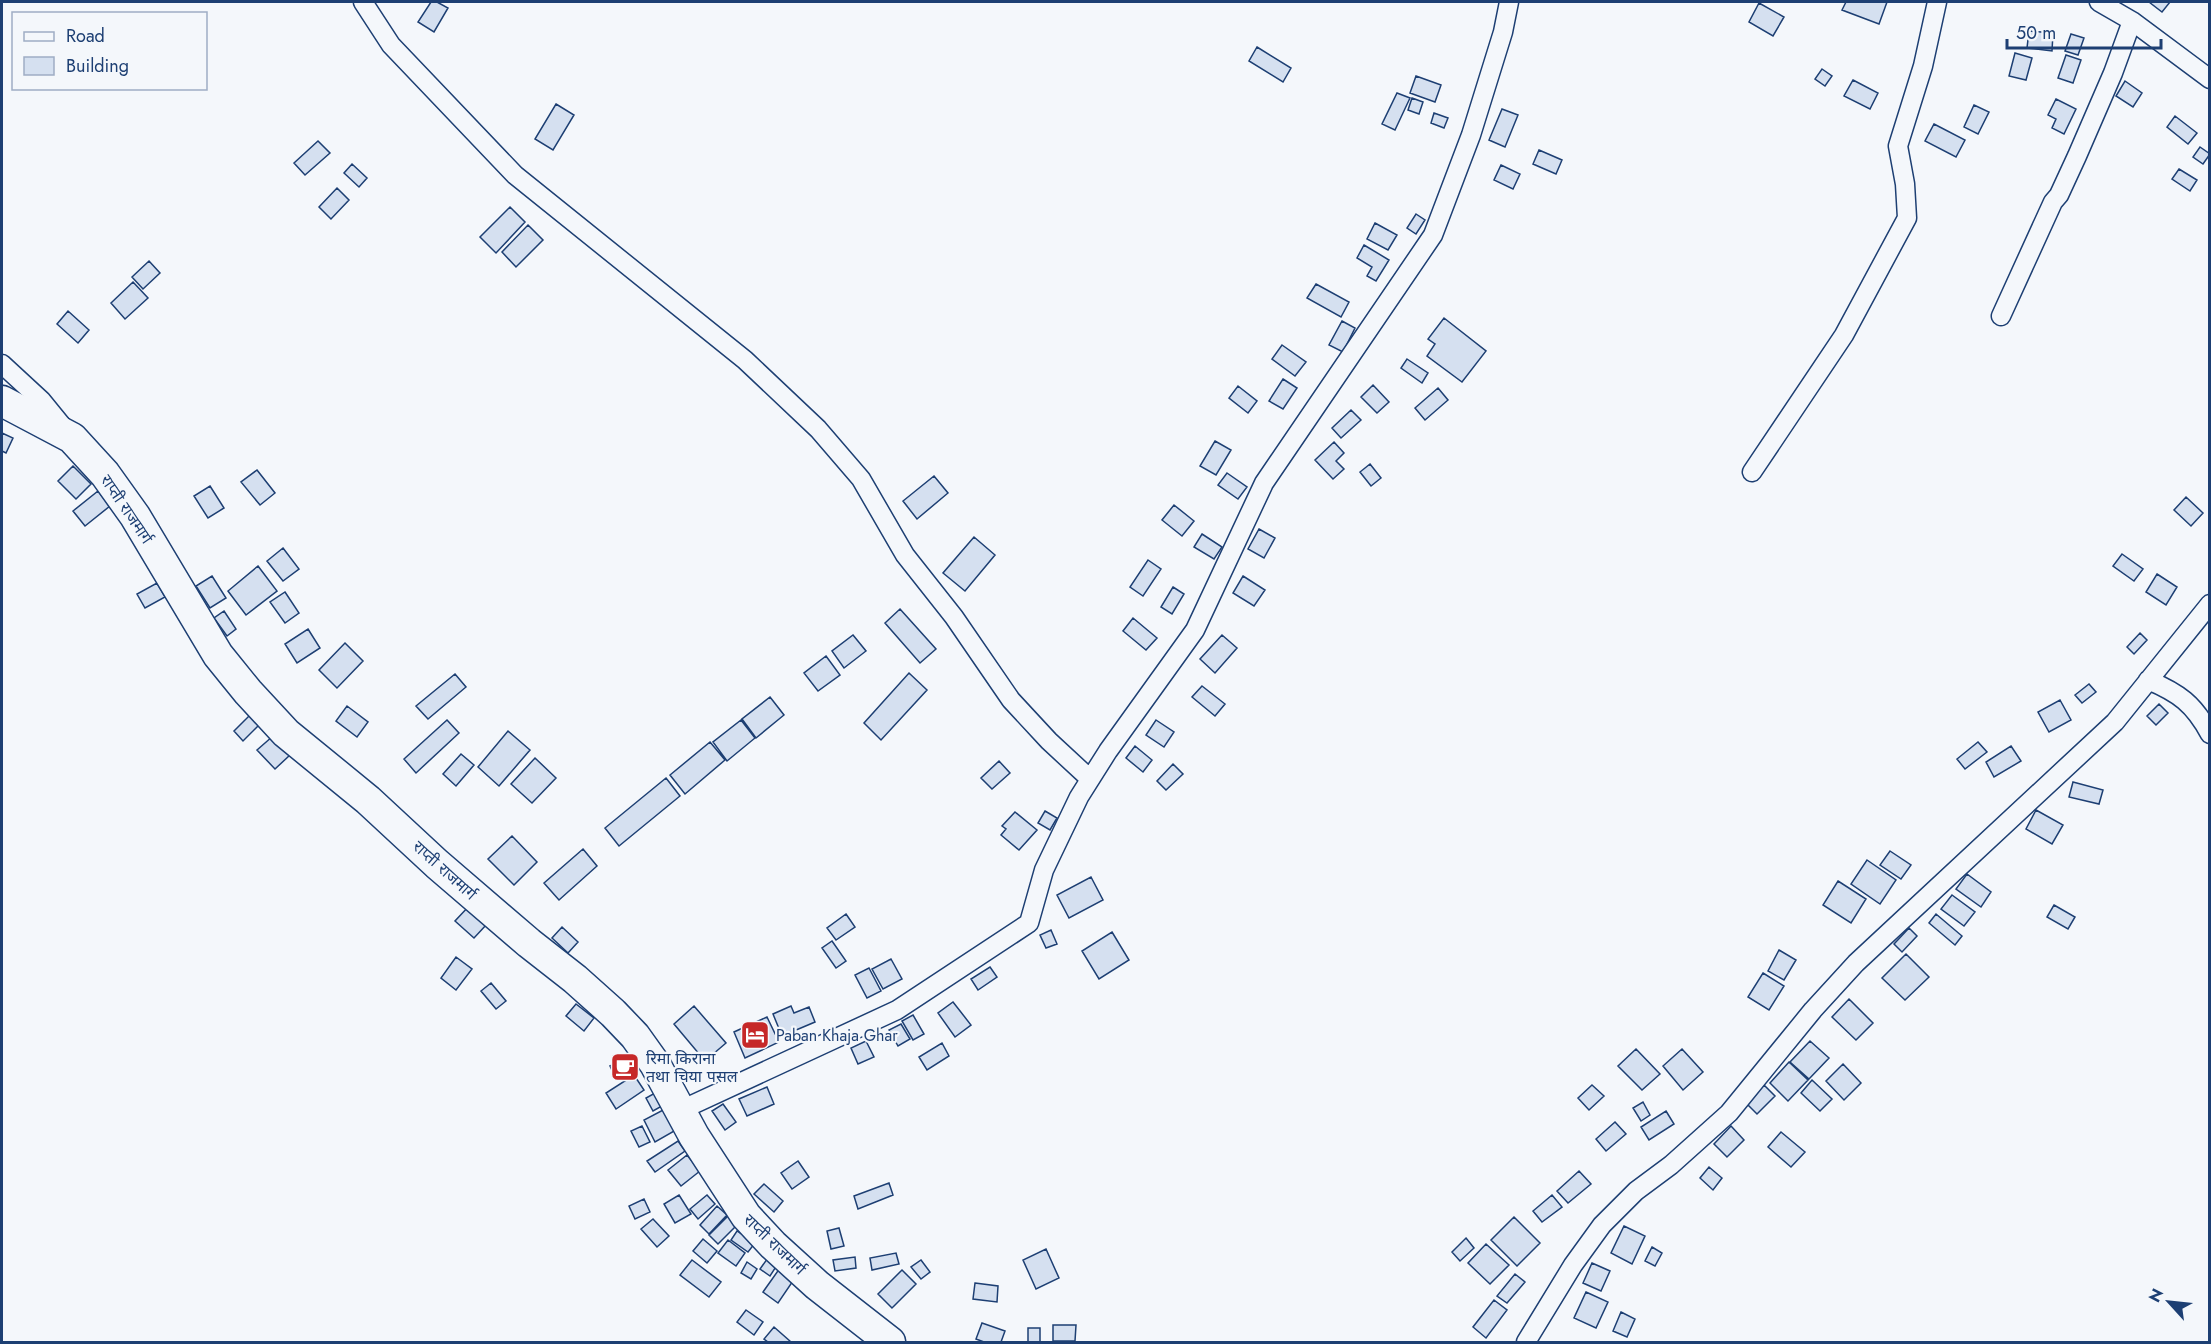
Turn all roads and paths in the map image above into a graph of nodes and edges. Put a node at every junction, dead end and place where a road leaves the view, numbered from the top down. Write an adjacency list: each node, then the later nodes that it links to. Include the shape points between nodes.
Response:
1 (363, 2): 15 (street, via 391,45 515,175 745,360 818,429 861,479 905,555 1011,700)
2 (1509, 2): 15 (street, via 1471,135 1433,235 1264,483 1195,630)
3 (1937, 2): 11 (street, via 1923,66 1898,146 1907,218 1844,335)
4 (2098, 2): 5 (street)
5 (2132, 21): 6 (street); 7 (street, via 2077,156)
6 (2210, 79)
7 (2001, 316)
8 (2, 364): 10 (street, via 41,400)
9 (2, 402): 10 (main road, राप्ती राजमार्ग)
10 (72, 438): 16 (main road, राप्ती राजमार्ग, via 105,474 135,516 218,656 248,692 286,733 613,1013 655,1064)
11 (1752, 472)
12 (2210, 604): 13 (street)
13 (2148, 680): 14 (street, via 2174,691 2200,716); 18 (street, via 2115,722 1856,963 1729,1113 1636,1191 1602,1225)
14 (2210, 734)
15 (1090, 779): 16 (street, via 1044,870 1029,924 897,1010)
16 (681, 1110): 17 (main road, राप्ती राजमार्ग, via 746,1216 817,1285)
17 (890, 1342)
18 (1526, 1342)

